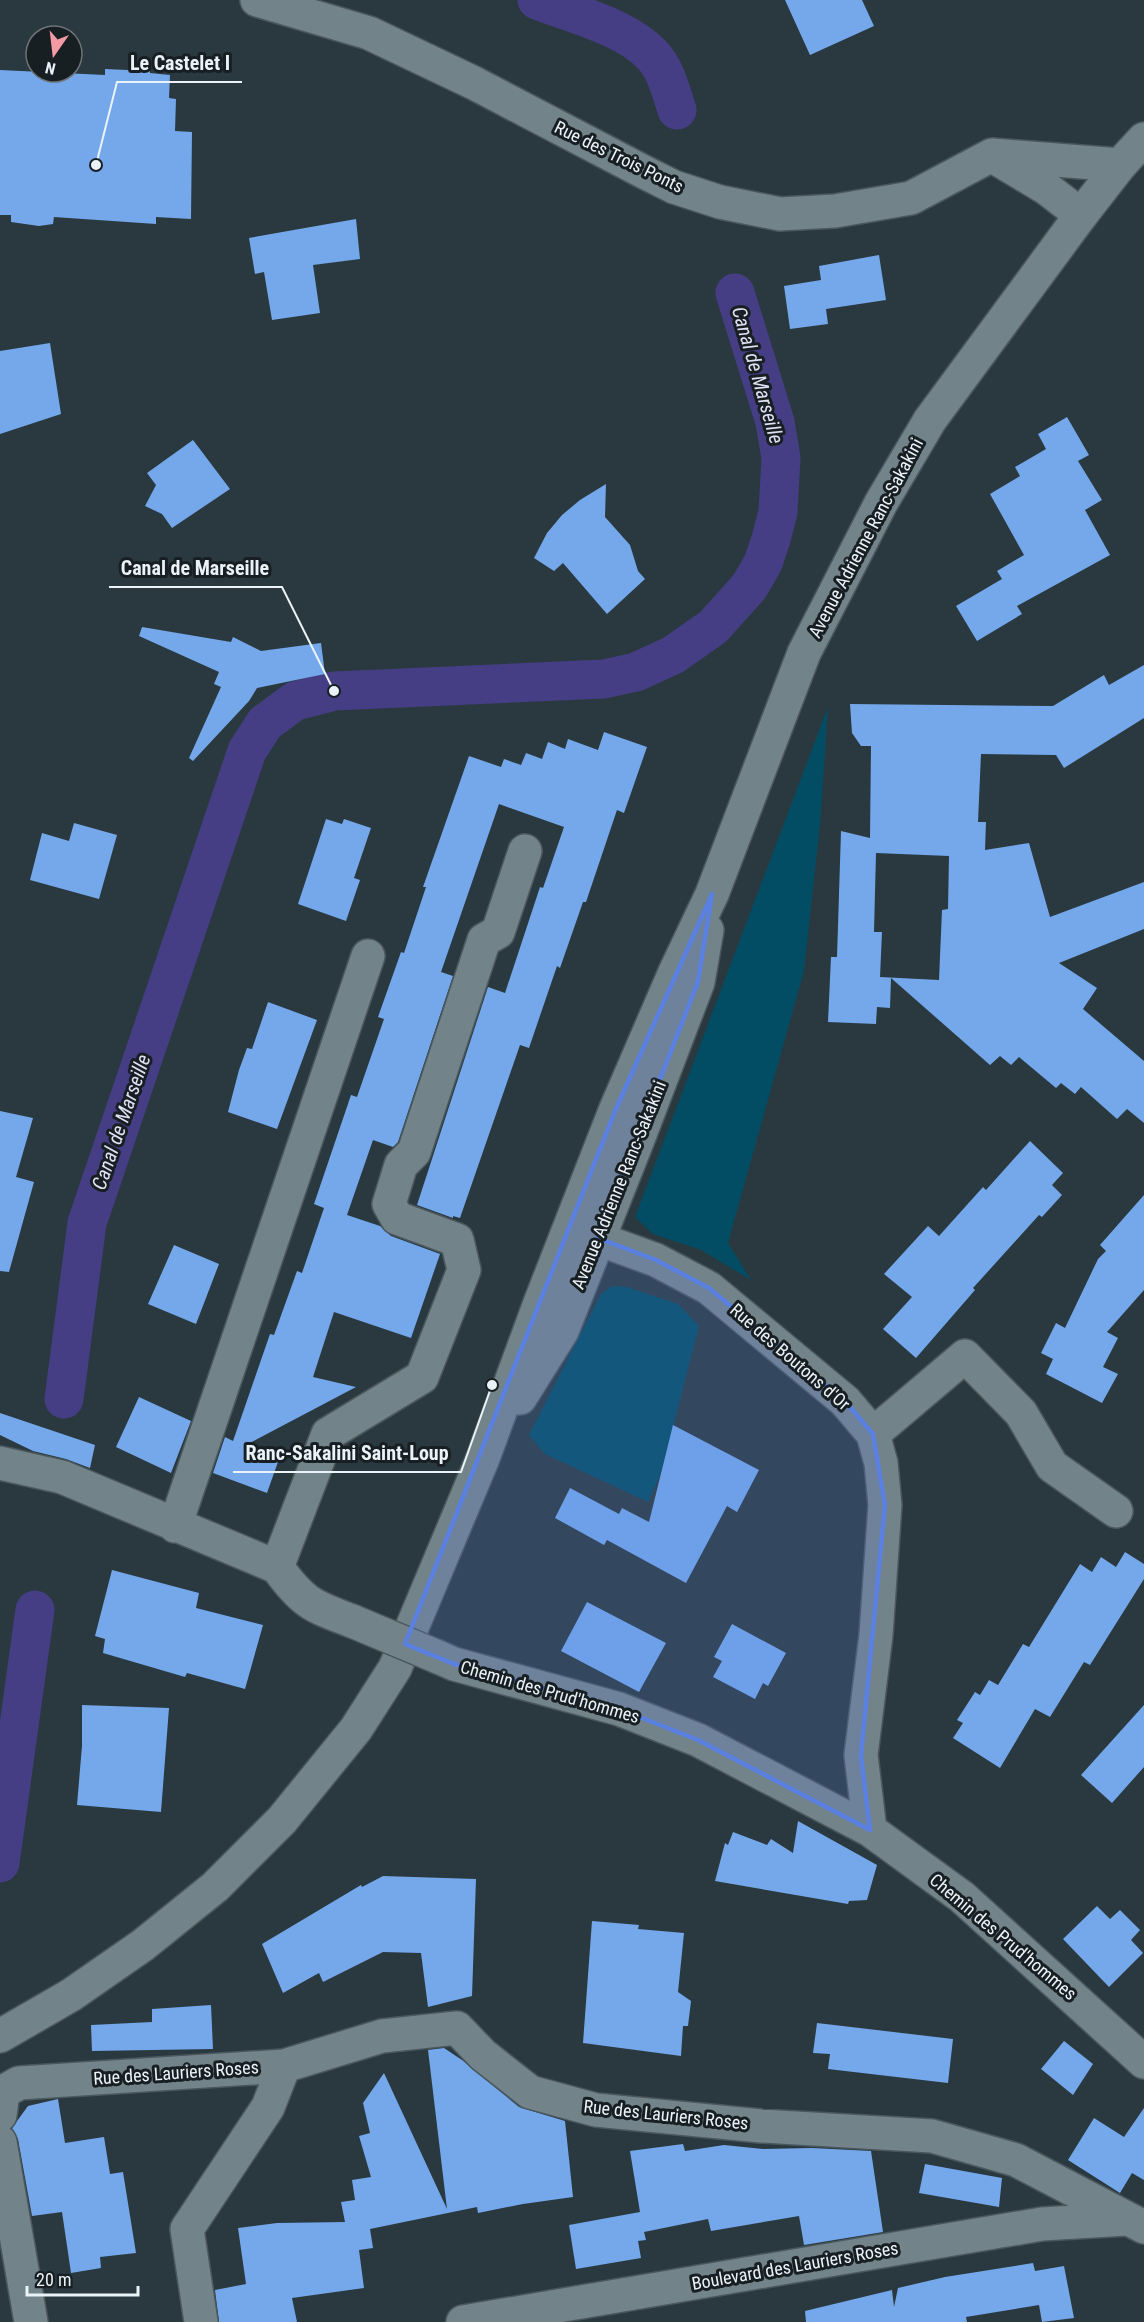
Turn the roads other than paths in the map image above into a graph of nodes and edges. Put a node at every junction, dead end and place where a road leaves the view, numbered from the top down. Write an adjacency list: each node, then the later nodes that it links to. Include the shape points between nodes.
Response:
1 (257, 0): 3 (street, Rue des Trois Ponts, via 369,33 674,187 720,202 780,214 835,211 911,198)
2 (1144, 139): 4 (street)
3 (992, 155): 4 (street); 5 (street)
4 (1120, 165): 5 (street)
5 (1081, 215): 8 (street, Avenue Adrienne Ranc-Sakakini, via 930,420 881,503 804,653 712,894 698,982)
6 (525, 851): 13 (street, via 498,932 484,940 414,1152 401,1165 389,1204 397,1218 458,1240 464,1270 422,1377 328,1434)
7 (368, 956): 12 (street)
8 (584, 1233): 9 (street, Rue des Boutons d'Or, via 656,1260 709,1288 844,1401); 15 (street, Avenue Adrienne Ranc-Sakakini, via 395,1668 356,1728 282,1820 215,1887 143,1945 71,1995)
9 (873, 1434): 11 (street, via 965,1356 1021,1413 1052,1466); 14 (street, Rue des Boutons d'Or, via 881,1463 885,1505 876,1635 861,1755)
10 (0, 1463): 12 (street, via 62,1477)
11 (1116, 1510)
12 (175, 1526): 13 (street)
13 (277, 1567): 14 (street, Chemin des Prud'hommes, bridge, via 309,1604 454,1664 619,1709 688,1736)
14 (870, 1830): 16 (street, Chemin des Prud'hommes, via 962,1898)
15 (0, 2036)
16 (1144, 2062)
17 (284, 2066): 18 (street, Rue des Lauriers Roses, via 19,2083 3,2092); 20 (street, Rue des Lauriers Roses, via 382,2036 457,2028 483,2055 530,2092 596,2110 760,2126 932,2136 1016,2160); 22 (street, via 268,2107 187,2229)
18 (0, 2115)
19 (0, 2142): 21 (street)
20 (1136, 2223): 23 (street, Boulevard des Lauriers Roses, via 1042,2224)
21 (31, 2322)
22 (201, 2322)
23 (464, 2322)

